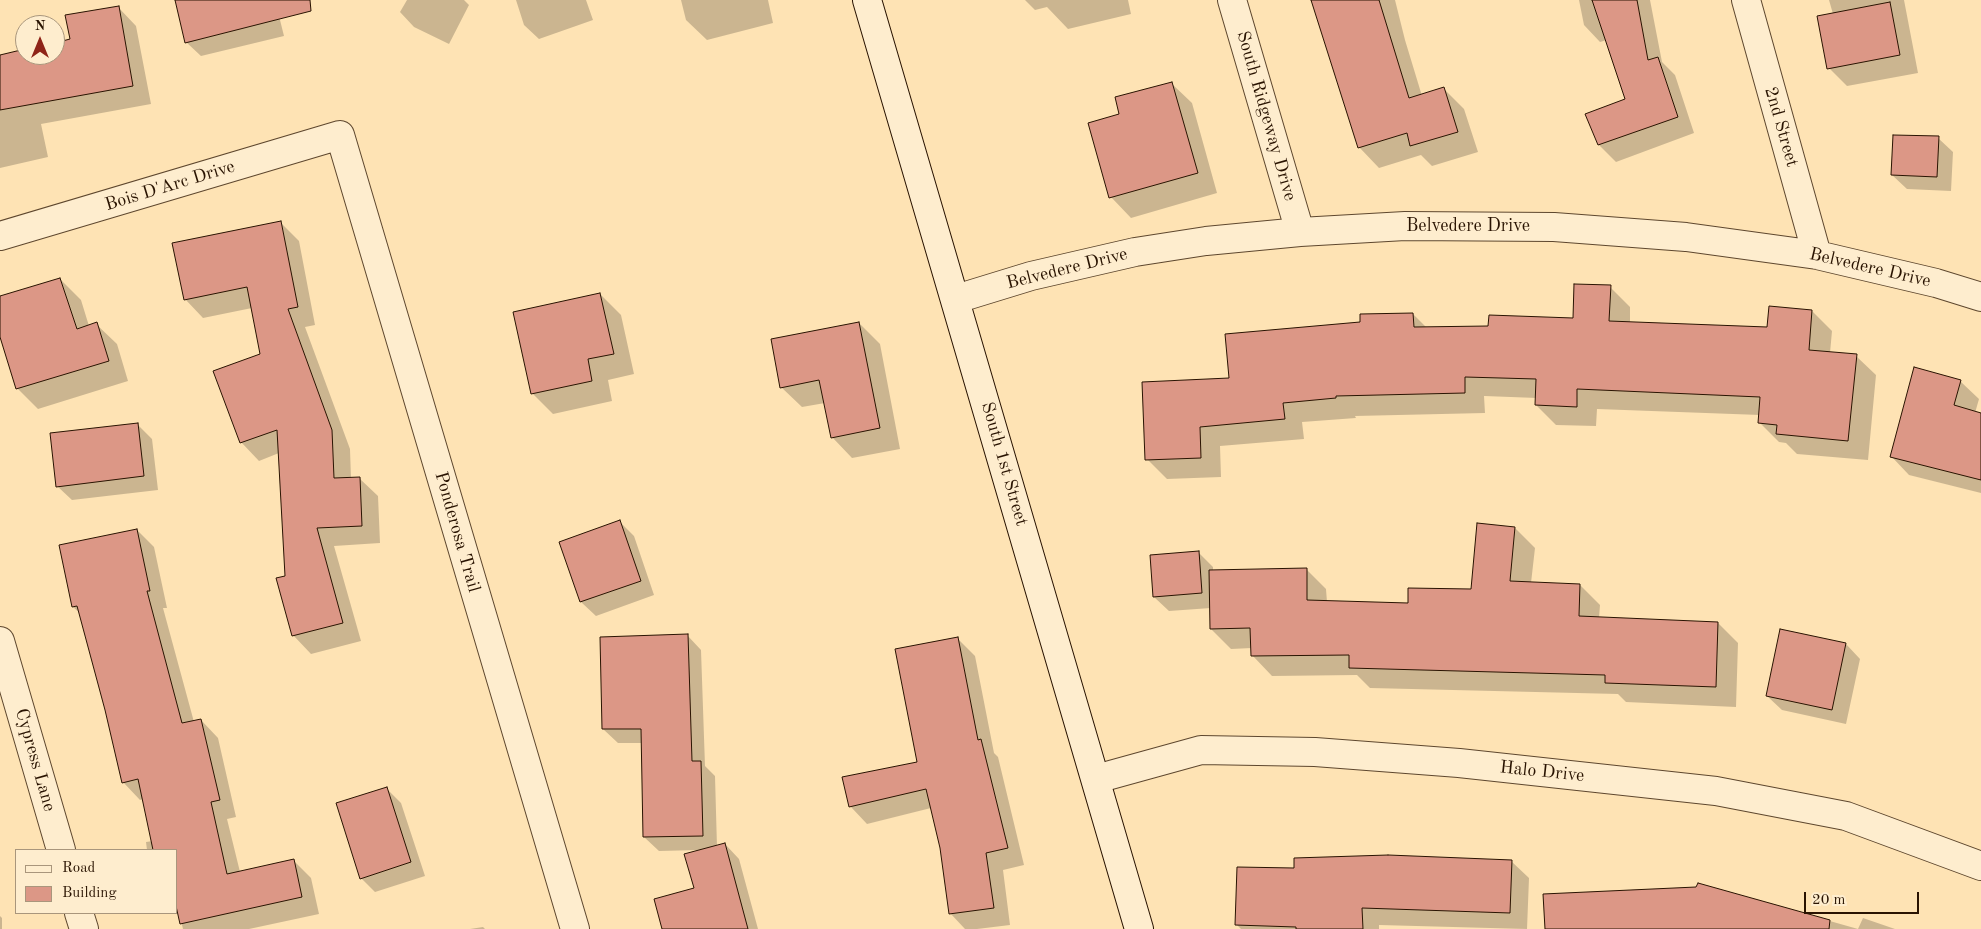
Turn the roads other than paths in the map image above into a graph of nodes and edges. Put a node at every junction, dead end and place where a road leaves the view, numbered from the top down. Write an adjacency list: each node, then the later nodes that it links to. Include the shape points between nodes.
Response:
1 (867, 0): 9 (street, South 1st Street)
2 (1232, 0): 5 (street, South Ridgeway Drive)
3 (1746, 0): 7 (street, 2nd Street)
4 (340, 135): 6 (street, Bois D'Arc Drive); 16 (street, Ponderosa Trail)
5 (1300, 232): 7 (street, Belvedere Drive, via 1405,226 1554,226 1686,237); 9 (street, Belvedere Drive, via 1135,252 1031,276)
6 (0, 236)
7 (1817, 255): 8 (street, Belvedere Drive)
8 (1981, 297)
9 (956, 299): 11 (street, South 1st Street)
10 (0, 641): 12 (street, Cypress Lane)
11 (1096, 778): 13 (street, Halo Drive, via 1202,750 1315,752 1459,763 1716,791 1836,814); 17 (street, South 1st Street)
12 (61, 849)
13 (1981, 866)
14 (80, 914): 15 (street)
15 (84, 929)
16 (575, 929)
17 (1140, 929)

